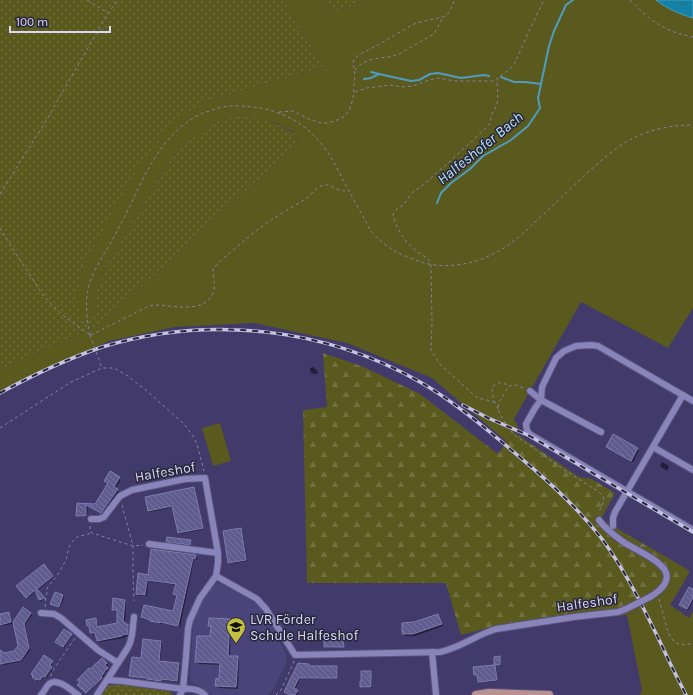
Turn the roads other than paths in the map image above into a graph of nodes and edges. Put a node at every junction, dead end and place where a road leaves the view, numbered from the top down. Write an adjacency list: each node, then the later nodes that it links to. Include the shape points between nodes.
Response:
1 (530, 391): 3 (street)
2 (683, 395): 3 (street, via 591,344 576,346 556,358 542,387); 4 (street); 6 (street)
3 (541, 400): 5 (street); 8 (street, via 526,424 527,431)
4 (693, 401)
5 (601, 432)
6 (654, 447): 7 (street); 8 (street)
7 (693, 470)
8 (627, 491): 11 (street, via 615,512); 12 (street)
9 (90, 519): 14 (street, Halfeshof, via 104,517 120,496 132,490 185,479 205,478)
10 (599, 520): 18 (street, Halfeshof, bridge, via 622,541 666,567 669,579 665,586 650,597 618,612 496,629 454,648)
11 (613, 526)
12 (693, 530)
13 (149, 544): 14 (street)
14 (218, 553): 15 (street, Halfeshof)
15 (216, 576): 18 (street, Halfeshof, via 260,602 294,655); 21 (street, via 200,598 190,620)
16 (43, 613): 19 (street, via 61,618 98,650)
17 (134, 617): 19 (street, via 130,643)
18 (432, 652): 28 (street)
19 (118, 663): 20 (street)
20 (107, 680): 21 (street); 25 (street)
21 (183, 688): 26 (street); 27 (street, via 199,690)
22 (498, 694): 29 (main road); 30 (main road)
23 (42, 695): 24 (street, via 53,682 64,685)
24 (78, 695)
25 (97, 695)
26 (180, 695)
27 (205, 695)
28 (436, 695)
29 (476, 695)
30 (549, 695)

